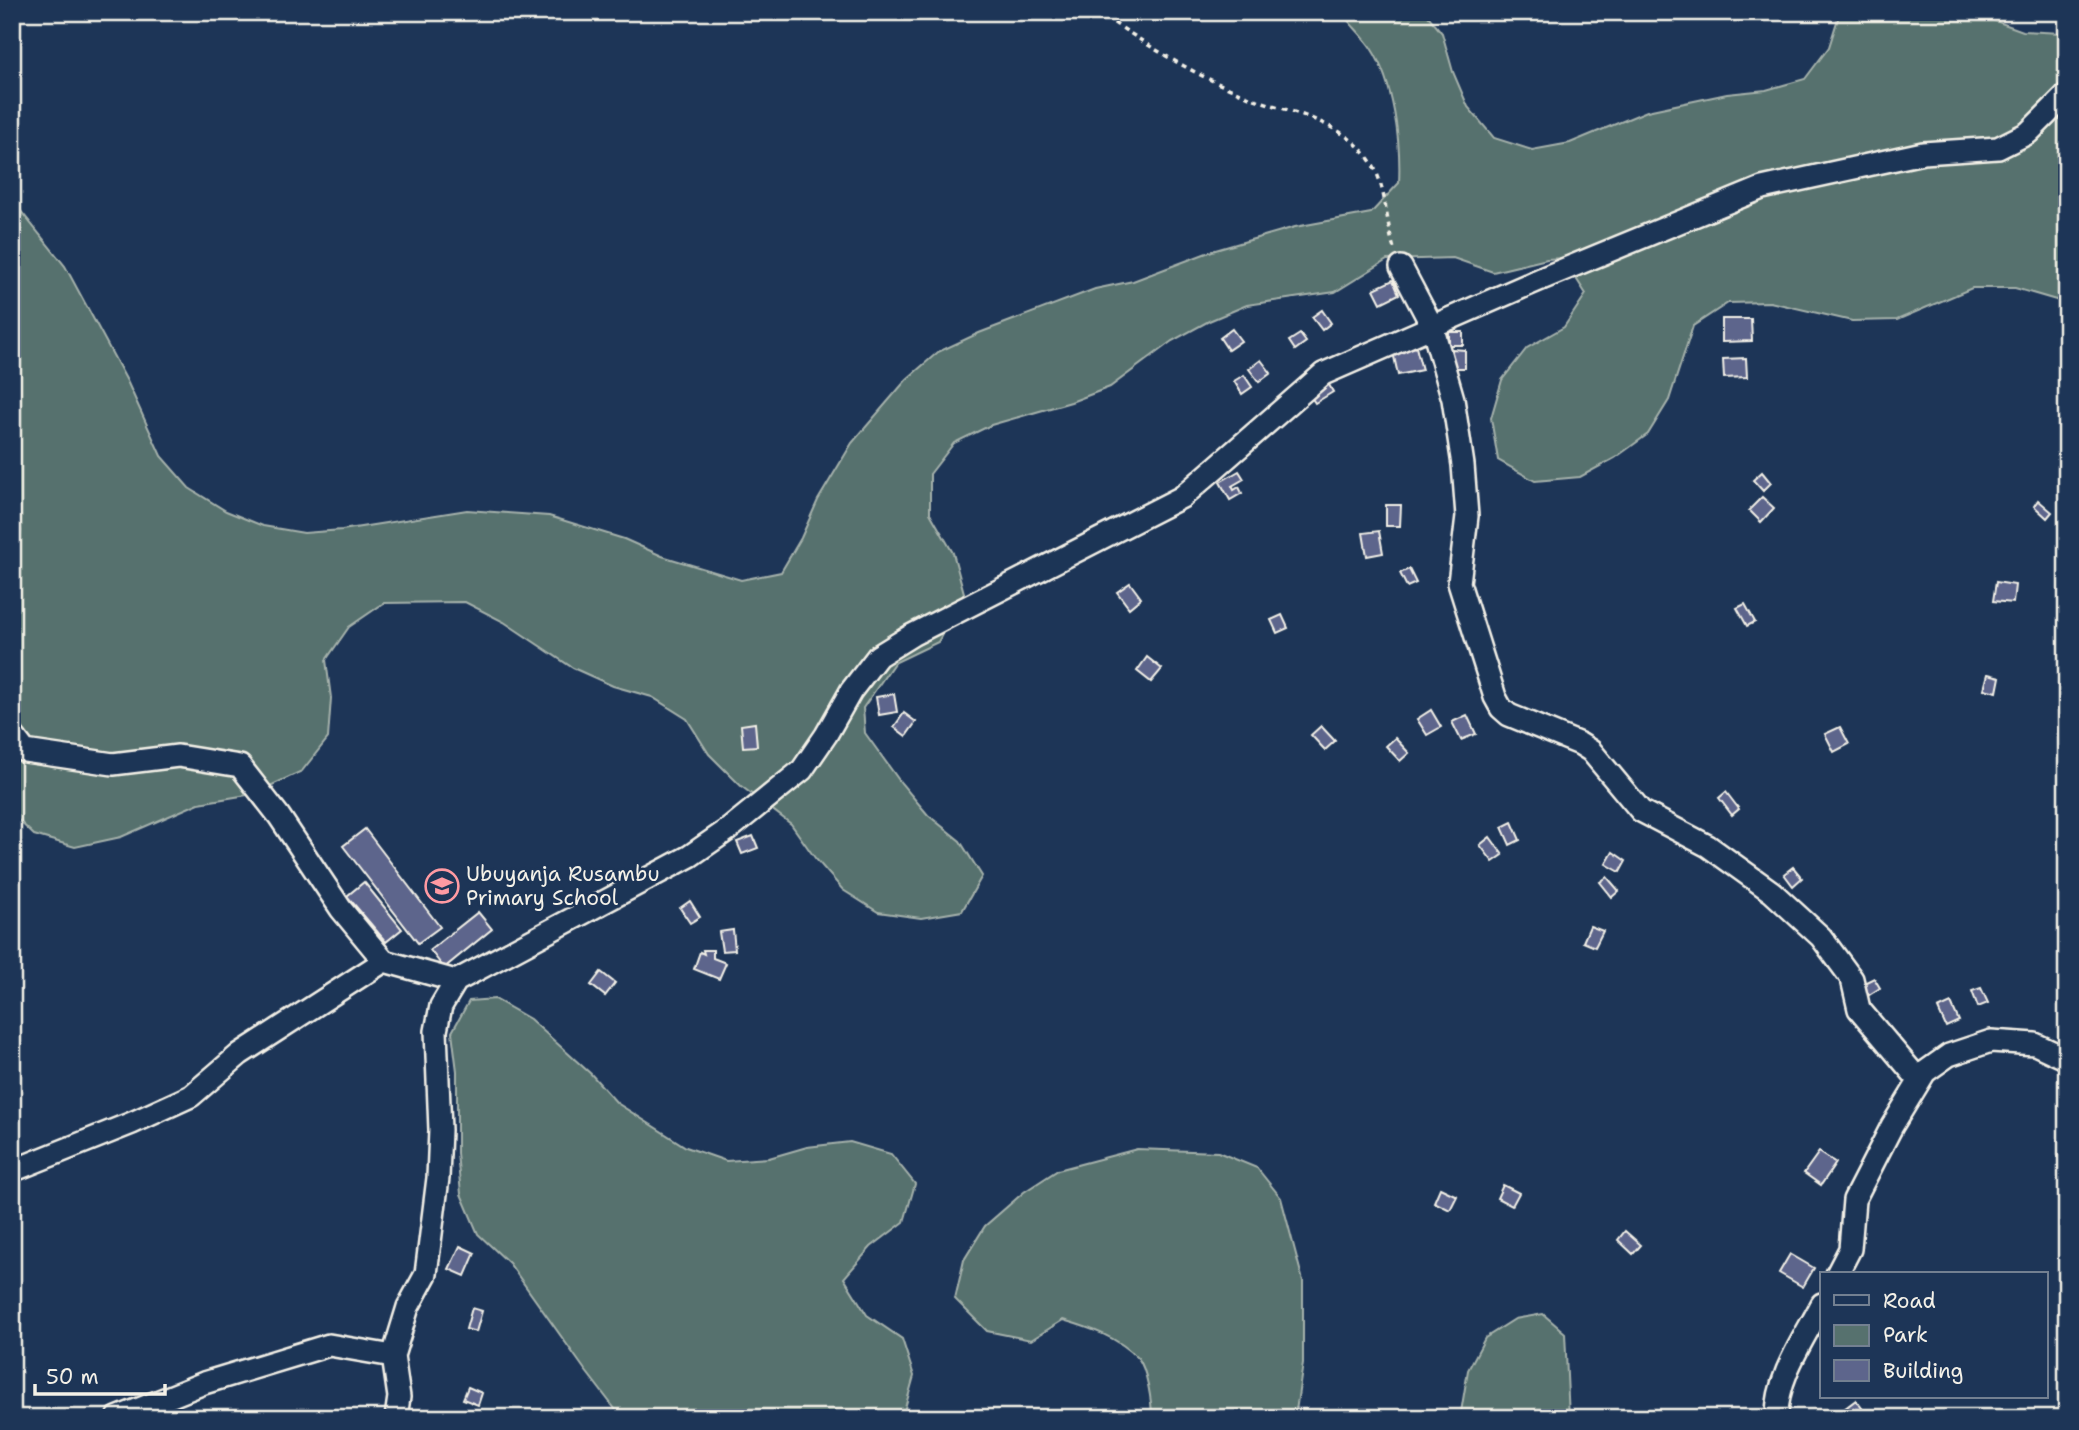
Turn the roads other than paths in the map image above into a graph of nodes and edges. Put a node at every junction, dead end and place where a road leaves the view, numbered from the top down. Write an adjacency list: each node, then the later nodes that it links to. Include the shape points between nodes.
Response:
1 (2067, 94): 3 (street, via 2028,133 1998,148 1923,153 1762,188)
2 (1401, 267): 3 (street)
3 (1432, 326): 6 (street, via 1323,374 1182,497 878,656 850,691 802,770 729,829 690,856); 8 (street, via 1453,399 1463,465 1466,516 1459,583 1501,708 1591,751 1641,811 1708,846 1772,892 1821,937 1852,979 1859,1009)
4 (12, 734): 5 (street, via 26,751 113,764 177,756 240,766 341,909)
5 (384, 961): 6 (street); 9 (street, via 240,1054 191,1096)
6 (456, 981): 12 (street, via 441,1006 436,1031 439,1154 426,1274 408,1307)
7 (2067, 1059): 8 (street, via 2035,1044 1991,1041 1949,1055)
8 (1919, 1080): 10 (street, via 1854,1200 1850,1249)
9 (12, 1171)
10 (1838, 1272)
11 (1820, 1308): 15 (street, via 1784,1378)
12 (393, 1356): 13 (street, via 329,1345 204,1383); 14 (street, via 399,1397)
13 (117, 1418)
14 (396, 1418)
15 (1777, 1418)

